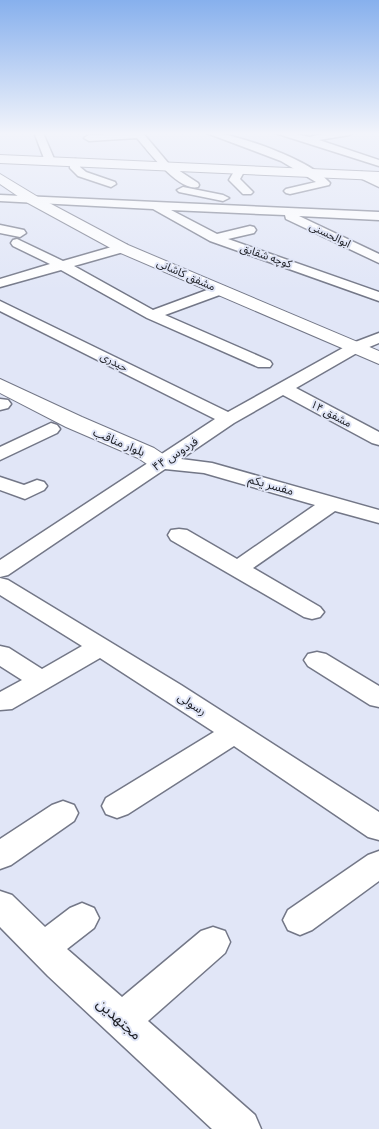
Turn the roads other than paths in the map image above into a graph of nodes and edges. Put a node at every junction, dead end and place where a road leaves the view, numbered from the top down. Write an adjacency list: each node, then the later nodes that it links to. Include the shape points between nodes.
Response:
1 (10, 185): 7 (street, مشفق کاشانی)
2 (185, 185): 11 (street)
3 (239, 185): 5 (street)
4 (318, 185): 12 (street, via 290,191)
5 (246, 192)
6 (0, 198): 7 (street)
7 (33, 200): 8 (street); 16 (street, مشفق کاشانی)
8 (84, 203): 9 (street); 10 (street, via 128,192)
9 (157, 206): 10 (street); 15 (street, کوچه شقایق)
10 (179, 207): 11 (street)
11 (281, 212): 12 (street); 18 (street, ابوالحسنی)
12 (374, 215)
13 (0, 229): 20 (street)
14 (250, 230): 15 (street)
15 (214, 238): 23 (street, کوچه شقایق)
16 (122, 248): 20 (street); 22 (street, مشفق کاشانی)
17 (379, 249): 18 (street)
18 (366, 252): 19 (street, ابوالحسنی)
19 (379, 259)
20 (62, 265): 21 (street); 25 (street)
21 (0, 283)
22 (220, 290): 25 (street); 27 (street, مشفق کاشانی)
23 (379, 297)
24 (0, 305): 32 (street, حیدری)
25 (152, 315): 29 (street)
26 (379, 338): 27 (street, فردوس ۴۴)
27 (356, 347): 28 (street, مشفق کاشانی); 30 (street, فردوس ۴۴)
28 (379, 358)
29 (264, 364)
30 (283, 388): 32 (street, فردوس ۴۴); 34 (street, مشفق ۱۴)
31 (0, 400): 33 (street, بلوار مناقب); 36 (street, بلوار مناقب, via 74,422 146,453)
32 (228, 419): 36 (street, فردوس ۴۴)
33 (51, 429): 35 (street); 36 (street, بلوار مناقب, via 113,458 132,463)
34 (379, 439)
35 (0, 454)
36 (161, 463): 39 (street, مفسر یکم, via 206,467); 43 (street, فردوس ۴۴)
37 (0, 483): 38 (street, via 25,493)
38 (37, 486)
39 (332, 503): 40 (street, مفسر یکم); 42 (street)
40 (379, 517)
41 (179, 535): 42 (street)
42 (237, 569): 45 (street)
43 (0, 570)
44 (0, 585): 46 (street, رسولی)
45 (312, 612)
46 (100, 647): 49 (street); 52 (street, رسولی)
47 (0, 654): 49 (street)
48 (317, 660): 50 (street)
49 (41, 680): 51 (street)
50 (379, 698)
51 (3, 702)
52 (235, 732): 53 (street); 55 (street, رسولی)
53 (117, 806)
54 (62, 813): 56 (street)
55 (379, 828)
56 (0, 856)
57 (379, 864): 60 (street)
58 (0, 906): 62 (street, مجتهدین)
59 (82, 918): 62 (street)
60 (300, 920)
61 (212, 942): 63 (street)
62 (43, 948): 63 (street, مجتهدین)
63 (121, 1021): 64 (street, مجتهدین)
64 (241, 1129)

